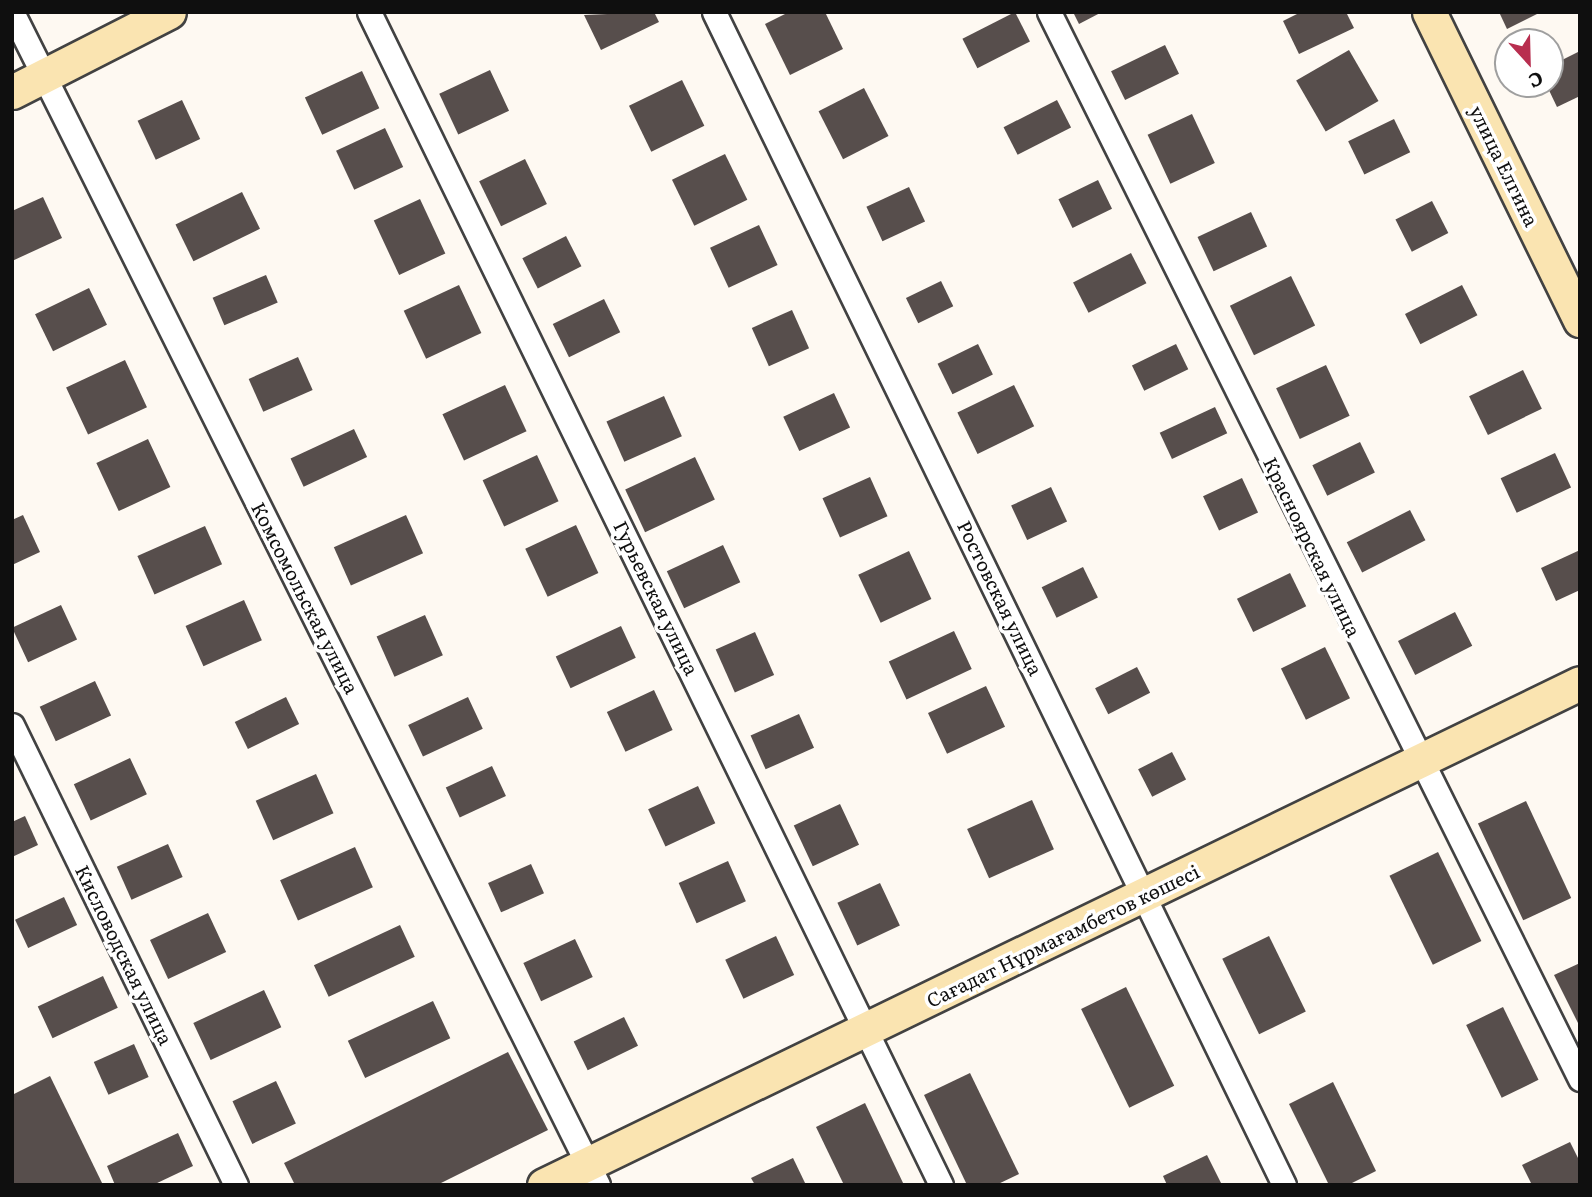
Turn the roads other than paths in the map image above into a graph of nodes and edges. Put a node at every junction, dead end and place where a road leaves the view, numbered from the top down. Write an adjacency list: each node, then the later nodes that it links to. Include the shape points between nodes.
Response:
1 (12, 12): 7 (street, Комсомольская улица)
2 (169, 12): 7 (main road)
3 (369, 12): 14 (street, Гурьевская улица)
4 (714, 12): 13 (street, Ростовская улица)
5 (1049, 12): 12 (street, Красноярская улица)
6 (1429, 12): 9 (main road, улица Елгина)
7 (44, 76): 8 (main road); 16 (street, Комсомольская улица)
8 (12, 92)
9 (1580, 320)
10 (1580, 683): 12 (main road, Сағадат Нұрмағамбетов көшесі)
11 (12, 725): 17 (street, Кисловодская улица)
12 (1418, 762): 13 (main road, Сағадат Нұрмағамбетов көшесі); 15 (street, Красноярская улица)
13 (1146, 895): 14 (main road, Сағадат Нұрмағамбетов көшесі); 20 (street, Ростовская улица)
14 (868, 1031): 16 (main road, Сағадат Нұрмағамбетов көшесі); 19 (street, Гурьевская улица)
15 (1580, 1079)
16 (593, 1173): 18 (main road, Сағадат Нұрмағамбетов көшесі)
17 (236, 1185)
18 (544, 1185)
19 (941, 1185)
20 (1284, 1185)

